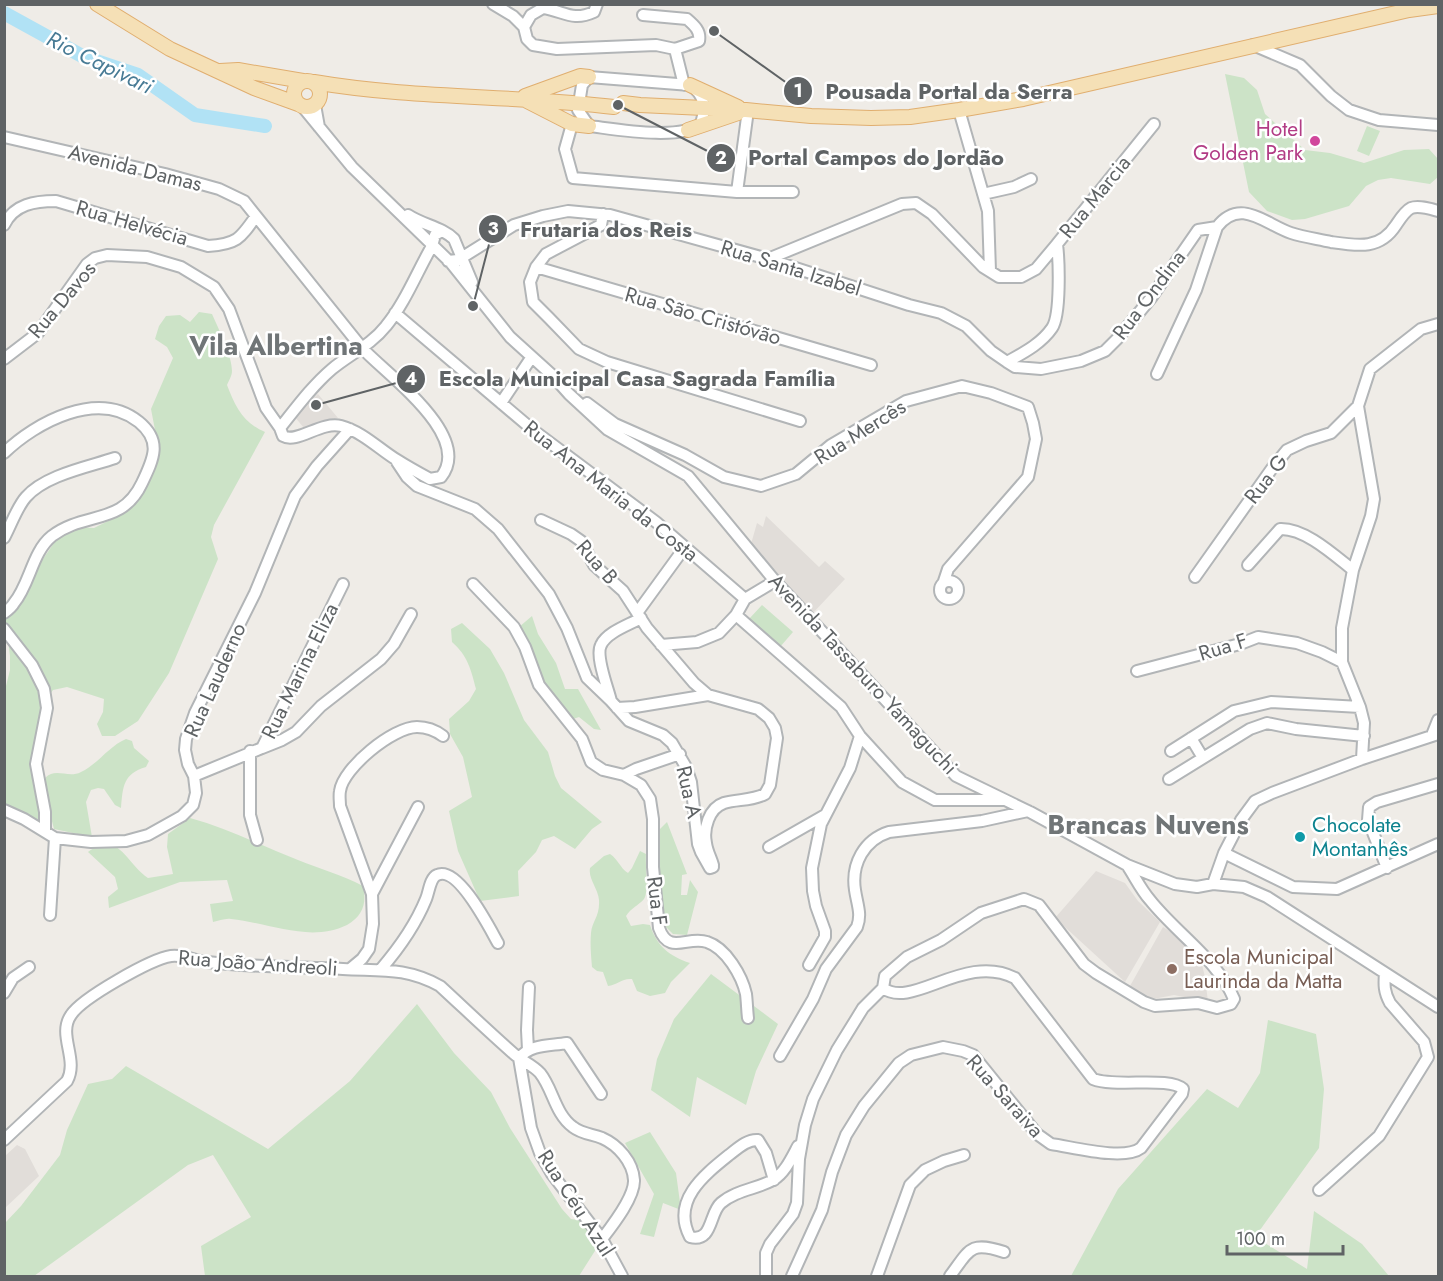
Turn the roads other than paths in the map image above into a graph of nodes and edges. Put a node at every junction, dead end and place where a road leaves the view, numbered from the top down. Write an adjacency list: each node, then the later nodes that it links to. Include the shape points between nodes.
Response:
1 (97, 4): 10 (main road, via 170,49)
2 (493, 4): 7 (street)
3 (542, 6): 5 (street, via 571,17 583,16); 7 (street)
4 (1438, 6): 8 (main road)
5 (595, 8)
6 (643, 15): 9 (street, via 687,19 697,28 699,41)
7 (524, 27): 9 (street, via 526,39 533,45 557,49 656,45)
8 (1253, 45): 20 (main road, via 1023,99); 23 (street, via 1300,65 1331,96 1356,112 1379,120)
9 (675, 49): 13 (street)
10 (220, 71): 12 (main road, via 238,70); 17 (main road, via 254,88)
11 (589, 77): 13 (street); 15 (main road, via 580,76); 16 (street, via 582,85)
12 (308, 82): 14 (main road); 17 (main road, via 320,91); 17 (main road, via 294,91 296,100)
13 (687, 85): 18 (street, via 702,95); 19 (main road)
14 (346, 88): 15 (main road); 17 (main road)
15 (520, 98): 16 (main road); 21 (main road)
16 (585, 103): 18 (main road); 24 (street, via 578,110)
17 (308, 104): 31 (street, via 319,127 352,167)
18 (703, 109): 19 (main road); 25 (street, via 700,124)
19 (747, 110): 20 (main road, via 871,118); 25 (main road); 28 (street)
20 (959, 110): 30 (street)
21 (572, 124): 24 (main road); 28 (street, via 565,149 573,178)
22 (1154, 124): 38 (street, Rua Marcia)
23 (1438, 125)
24 (589, 126): 25 (street, via 663,133)
25 (688, 130)
26 (4, 136): 34 (street, Avenida Damas, via 219,189 244,201)
27 (1031, 179): 30 (street)
28 (737, 192): 29 (street)
29 (793, 192)
30 (983, 194): 44 (street)
31 (389, 202): 37 (street, via 417,221); 39 (street)
32 (1438, 211): 36 (street, Rua Ondina, via 1409,209 1390,235 1366,246 1291,233 1239,212)
33 (603, 214): 40 (street, Rua Santa Izabel, via 568,211 543,216 514,225); 41 (street, Rua Santa Izabel); 43 (street, via 601,225 546,254)
34 (256, 216): 35 (street, Rua Helvécia, via 244,234 228,244 208,246 56,201 20,206); 48 (street, Avenida Damas)
35 (4, 225)
36 (1217, 226): 51 (street, Rua Ondina, via 1198,230 1151,298 1105,351 1081,361 1041,369 1015,367); 53 (street, Rua Ondina, via 1196,290)
37 (442, 231): 39 (street, via 435,235); 40 (street, via 454,239)
38 (1057, 244): 44 (street, via 1036,269 1021,277 999,277); 51 (street, Rua Marcia, via 1059,287 1053,326 1037,345)
39 (432, 246): 42 (street); 46 (street)
40 (462, 257): 42 (street, Rua Santa Izabel); 45 (street)
41 (768, 259): 44 (street, via 902,204 915,203 932,214); 51 (street, Rua Santa Izabel, via 941,313 966,326)
42 (448, 261): 45 (street)
43 (536, 267): 52 (street, Rua São Cristóvão); 57 (street, via 530,282 533,302 579,349 606,362)
44 (990, 271)
45 (482, 301): 49 (street, Avenida Tassaburo Yamaguchi)
46 (395, 313): 48 (street); 55 (street, Rua Ana Maria da Costa)
47 (1438, 324): 56 (street, via 1416,332 1370,369)
48 (362, 348): 59 (street, via 321,379); 62 (street, Avenida Damas, via 426,410 446,440 450,463 436,479 430,479)
49 (531, 358): 54 (street, Avenida Tassaburo Yamaguchi); 55 (street)
50 (4, 359): 59 (street, Rua Davos, via 38,333 95,258 147,257 181,267 214,287 229,309 266,408)
51 (1007, 362)
52 (870, 365)
53 (1157, 374)
54 (552, 375): 69 (street, Avenida Tassaburo Yamaguchi, via 608,430 688,476); 70 (street, Rua Mercês, via 615,424 724,477 761,486 796,474 831,445 906,401 962,386 1028,407 1036,439 1028,477 948,569)
55 (501, 403): 65 (street, Rua Ana Maria da Costa)
56 (1358, 406): 67 (street, via 1374,499); 68 (street, Rua G, via 1331,433 1287,450)
57 (800, 421)
58 (350, 429): 59 (street, via 321,426 292,438); 62 (street); 102 (street, Rua Lauderno, via 295,496 255,593 195,713 185,750)
59 (281, 432)
60 (4, 453): 74 (street, via 54,419 105,407 120,410 136,420 149,431 154,442 142,484 129,504 116,513 68,526 50,538 15,603)
61 (115, 458): 64 (street, via 37,487 24,498)
62 (396, 459): 84 (street, Rua A, via 406,477 417,486 475,509 498,529 549,594 587,678)
63 (541, 520): 76 (street, Rua B, via 581,541 594,565 623,591)
64 (4, 538)
65 (685, 548): 73 (street, Rua Ana Maria da Costa); 76 (street)
66 (1248, 565): 67 (street, via 1280,529 1292,528)
67 (1353, 570): 80 (street, via 1342,628)
68 (1195, 577)
69 (775, 581): 73 (street); 105 (street, Avenida Tassaburo Yamaguchi, via 956,776)
70 (944, 581)
71 (343, 584): 95 (street, Rua Marina Eliza)
72 (473, 584): 101 (street, Rua F, via 514,627 539,685 582,739 591,762 603,770)
73 (745, 599): 77 (street)
74 (4, 613)
75 (411, 614): 95 (street, via 381,659 321,705 296,732)
76 (639, 615): 79 (street, Rua B); 84 (street, via 602,642 599,649)
77 (736, 615): 79 (street, via 719,633 708,638); 92 (street, via 841,706)
78 (4, 629): 110 (street, via 32,665 44,689 47,708 36,764)
79 (661, 645): 82 (street, Rua B)
80 (1342, 662): 81 (street, Rua F, via 1297,643 1258,636); 85 (street)
81 (1137, 670)
82 (708, 695): 84 (street, via 635,707); 98 (street, Rua A, via 758,709 776,728 777,738 770,785 765,794 724,803 709,818 705,842 713,867 710,868 701,852 691,782)
83 (1271, 702): 85 (street); 86 (street, via 1234,711); 88 (street)
84 (614, 704): 98 (street, Rua A, via 628,721 663,735)
85 (1360, 707): 93 (street)
86 (1229, 716): 89 (street); 94 (street)
87 (1438, 720): 90 (street)
88 (1266, 723): 89 (street); 93 (street)
89 (1242, 734): 99 (street)
90 (1435, 734): 100 (street)
91 (443, 736): 119 (street, via 433,729 415,727 394,734 360,760 339,790 340,806)
92 (860, 736): 105 (street, via 902,782 935,800); 109 (street, via 850,768)
93 (1364, 736): 100 (street)
94 (1191, 738): 96 (street); 99 (street)
95 (262, 748): 97 (street, Rua Marina Eliza)
96 (1171, 750)
97 (250, 751): 102 (street, Rua Marina Eliza); 112 (street, Rua Marina Eliza, via 250,815)
98 (680, 754): 101 (street)
99 (1203, 758): 103 (street)
100 (1362, 759): 115 (street, via 1255,801)
101 (624, 775): 131 (street, Rua F, via 641,785 650,799 662,936 668,942 706,941 726,956 746,993)
102 (194, 776): 111 (street, Rua Lauderno, via 193,805 183,816 148,835 126,841)
103 (1169, 779)
104 (1438, 784): 117 (street, via 1369,807 1368,820)
105 (1006, 800): 108 (street, Avenida Tassaburo Yamaguchi)
106 (418, 807): 119 (street)
107 (4, 810): 110 (street)
108 (1028, 811): 116 (street, Avenida Tassaburo Yamaguchi); 133 (street, via 878,835 855,865 860,909 857,927 826,969)
109 (825, 815): 114 (street); 122 (street, via 812,868 814,898 825,938)
110 (45, 831): 111 (street)
111 (55, 838): 120 (street)
112 (257, 840)
113 (1438, 844): 117 (street)
114 (768, 848)
115 (1224, 853): 117 (street, via 1293,887 1312,889 1337,889); 118 (street)
116 (1127, 865): 118 (street, Avenida Tassaburo Yamaguchi, via 1175,885); 128 (street, via 1150,900 1230,990 1234,999 1227,1007 1198,1003 1155,1006 1144,1002 1084,964 1039,905 1024,899 981,913 907,957 885,976)
117 (1387, 868)
118 (1214, 884): 126 (street, Avenida Tassaburo Yamaguchi, via 1244,887 1267,897)
119 (372, 894): 124 (street, via 372,940 369,950)
120 (50, 915)
121 (498, 944): 125 (street, via 464,889 453,877 438,874 410,931)
122 (809, 965)
123 (29, 967): 129 (street, via 13,978)
124 (350, 969): 125 (street, Rua João Andreoli); 137 (street, Rua João Andreoli, via 205,962 174,955 158,958 114,981 71,1013 66,1033 72,1073)
125 (381, 969): 134 (street, Rua João Andreoli, via 427,979 440,986)
126 (1385, 973): 130 (street, Avenida Tassaburo Yamaguchi); 140 (street, via 1383,988 1389,1003 1424,1042 1428,1057 1379,1136)
127 (530, 987): 132 (street)
128 (883, 988): 136 (street, via 863,1008 837,1050 813,1099); 145 (street, Rua Saraiva, via 896,994 908,993 968,972 1009,975 1093,1079 1180,1086 1182,1094 1141,1148 1129,1154 1103,1152 1044,1140 973,1055 943,1047 911,1054 899,1062 846,1135 822,1210)
129 (4, 993)
130 (1438, 1007)
131 (748, 1018)
132 (528, 1050): 134 (street); 135 (street, via 567,1043)
133 (780, 1056)
134 (519, 1058): 141 (street, Rua Céu Azul, via 531,1128 540,1153); 141 (street, Rua João Andreoli, via 539,1071 561,1115 571,1126 603,1138 620,1150 632,1168 632,1193)
135 (601, 1094)
136 (803, 1139): 139 (street); 144 (street, via 797,1203 770,1244)
137 (4, 1140)
138 (964, 1155): 146 (street, via 925,1170 910,1185)
139 (774, 1180): 139 (street, via 720,1203 703,1237 690,1237 684,1215 688,1196 709,1170 748,1141 758,1140)
140 (1319, 1190)
141 (602, 1239): 143 (street, Rua Céu Azul)
142 (1004, 1252): 147 (street, via 984,1246 974,1248)
143 (622, 1276)
144 (766, 1276)
145 (792, 1276)
146 (877, 1276)
147 (950, 1276)

